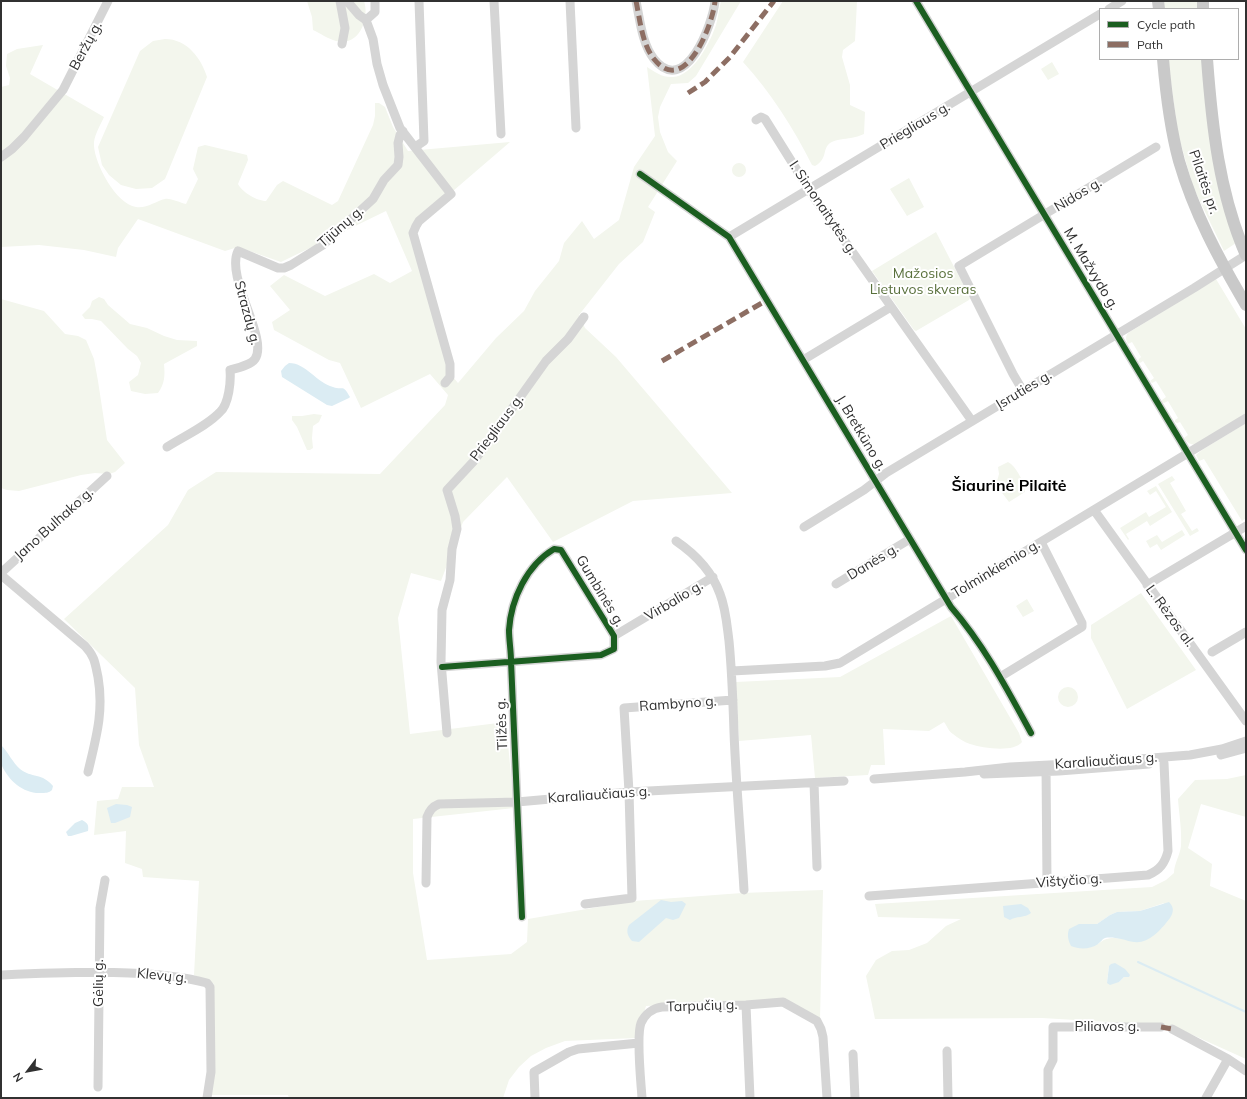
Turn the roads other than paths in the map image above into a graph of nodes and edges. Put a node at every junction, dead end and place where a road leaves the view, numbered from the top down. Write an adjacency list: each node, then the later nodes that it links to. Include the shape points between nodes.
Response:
1 (108, 1): 25 (street, Beržų g., via 63,90 12,149)
2 (340, 1): 15 (street, via 345,28)
3 (347, 1): 14 (street)
4 (375, 1): 14 (street, via 375,12)
5 (419, 1): 23 (street, via 424,141)
6 (494, 1): 22 (street)
7 (570, 1): 20 (street)
8 (636, 1): 9 (street, via 647,46 653,58 659,65 677,70 689,62 702,44)
9 (715, 1)
10 (916, 1): 18 (street, M. Mažvydo g.)
11 (1122, 1): 12 (street)
12 (1111, 8)
13 (1099, 15): 18 (street, Priegliaus g.)
14 (366, 20): 21 (street, via 383,85)
15 (342, 44)
16 (1163, 60): 32 (main road, Pilaitės pr., via 1170,118 1180,162 1200,219)
17 (1207, 60): 31 (main road, Pilaitės pr., via 1220,172 1231,214)
18 (971, 92): 27 (street, Priegliaus g.); 28 (street, M. Mažvydo g.)
19 (756, 120): 27 (street, I. Simonaitytės g., via 765,118)
20 (576, 128)
21 (403, 131): 23 (street); 30 (street, Tijūnų g., via 398,143 398,165 384,180 373,199 323,245 284,268 278,268)
22 (501, 134)
23 (415, 147): 38 (street, via 451,194 419,222 413,234 450,364 450,377)
24 (1156, 147): 28 (street, Nidos g.)
25 (1, 157)
26 (640, 174): 29 (street, J. Bretkūno g.)
27 (809, 189): 29 (street, Priegliaus g.); 34 (street, I. Simonaitytės g.)
28 (1044, 215): 36 (street, M. Mažvydo g.); 39 (street, Nidos g., via 959,266)
29 (729, 237): 37 (street, J. Bretkūno g.)
30 (238, 251): 42 (street, Strazdų g., via 235,257 236,270 255,331 255,358 252,362 230,370 231,380 226,404 221,412)
31 (1246, 255): 32 (street, Įsruties g.)
32 (1225, 268): 33 (main road, Pilaitės pr.); 36 (street, Įsruties g.)
33 (1246, 304)
34 (891, 307): 37 (street); 41 (street, I. Simonaitytės g.)
35 (584, 317): 64 (street, Priegliaus g., via 568,340 546,362 487,444 447,490 457,529 452,549 450,580 442,610)
36 (1116, 334): 39 (street, Įsruties g.); 43 (street, M. Mažvydo g.)
37 (803, 360): 45 (street, J. Bretkūno g.)
38 (445, 383)
39 (1023, 391): 41 (street, Įsruties g.)
40 (1246, 418): 43 (street, Tolminkiemio g.)
41 (972, 421): 45 (street, Įsruties g.)
42 (167, 447)
43 (1188, 453): 46 (street, Tolminkiemio g.); 49 (street, M. Mažvydo g.)
44 (107, 476): 55 (street, Jano Bulhako g.)
45 (876, 481): 48 (street, Įsruties g.); 50 (street, J. Bretkūno g.)
46 (1094, 510): 52 (street, Tolminkiemio g.); 58 (street, L. Rėzos al.)
47 (1246, 526): 49 (street)
48 (804, 527)
49 (1235, 532): 54 (street, M. Mažvydo g.); 58 (street)
50 (910, 538): 57 (street, Danės g.); 59 (street, J. Bretkūno g.)
51 (676, 541): 56 (street, via 696,556)
52 (1041, 542): 59 (street, Tolminkiemio g.); 66 (street, via 1082,623 1081,629)
53 (558, 548): 61 (street, Gumbinės g.); 63 (street, Tilžės g., via 545,554 529,572 512,609 509,631)
54 (1246, 550)
55 (1, 574): 75 (street, via 84,646 94,659 101,700)
56 (712, 577): 61 (street, Virbalio g.); 65 (street, via 723,602)
57 (836, 584)
58 (1147, 585): 68 (street, L. Rėzos al.)
59 (946, 598): 65 (street, Tolminkiemio g., via 840,663); 66 (street, J. Bretkūno g.)
60 (1246, 632): 62 (street)
61 (614, 636): 63 (street, Gumbinės g., via 614,649 601,656)
62 (1212, 652)
63 (511, 661): 64 (street); 81 (street, Tilžės g.)
64 (442, 667): 69 (street)
65 (732, 671): 67 (street)
66 (1000, 677): 70 (street, J. Bretkūno g.)
67 (733, 700): 79 (street); 80 (street, Rambyno g., via 624,708)
68 (1246, 721)
69 (447, 733)
70 (1031, 733)
71 (1246, 741): 74 (street, Karaliaučiaus g., via 1201,753)
72 (1246, 748): 73 (street, Karaliaučiaus g., via 1211,758)
73 (1164, 763): 74 (street, Karaliaučiaus g., via 1095,769); 84 (street, Vištyčio g., via 1168,851 1160,868 1142,876)
74 (1046, 769): 76 (street, Karaliaučiaus g., via 1001,774 965,772); 84 (street)
75 (88, 772)
76 (874, 779)
77 (844, 781): 78 (street, Karaliaučiaus g.)
78 (814, 783): 79 (street, Karaliaučiaus g.); 82 (street)
79 (738, 786): 80 (street, Karaliaučiaus g.); 86 (street)
80 (629, 792): 81 (street, Karaliaučiaus g.); 88 (street, via 632,898)
81 (518, 802): 85 (street, Karaliaučiaus g., via 439,804 433,807 427,817); 89 (street, Tilžės g.)
82 (817, 867)
83 (105, 880): 90 (street, Gėlių g., via 100,908)
84 (1047, 882): 87 (street, Vištyčio g.)
85 (426, 883)
86 (744, 890)
87 (869, 896)
88 (585, 904)
89 (522, 917)
90 (98, 972): 91 (street, Klevų g.); 100 (street, Gėlių g.); 101 (street, Klevų g., via 162,974 207,983 210,987 211,1072)
91 (1, 975)
92 (746, 1005): 95 (street, Tarpučių g., via 657,1008 644,1017 639,1031); 104 (street); 105 (street, Tarpučių g., via 783,1002 817,1021 823,1037)
93 (1161, 1027): 108 (street, Piliavos g., via 1053,1027 1053,1060 1048,1070)
94 (1172, 1030): 98 (street)
95 (640, 1043): 102 (street, via 574,1050 534,1072); 103 (street, Tarpučių g.)
96 (947, 1051): 107 (street)
97 (853, 1054): 106 (street)
98 (1228, 1060): 99 (street); 109 (street)
99 (1246, 1071)
100 (98, 1087)
101 (207, 1098)
102 (535, 1098)
103 (642, 1098)
104 (750, 1098)
105 (827, 1098)
106 (855, 1098)
107 (948, 1098)
108 (1048, 1098)
109 (1206, 1098)

